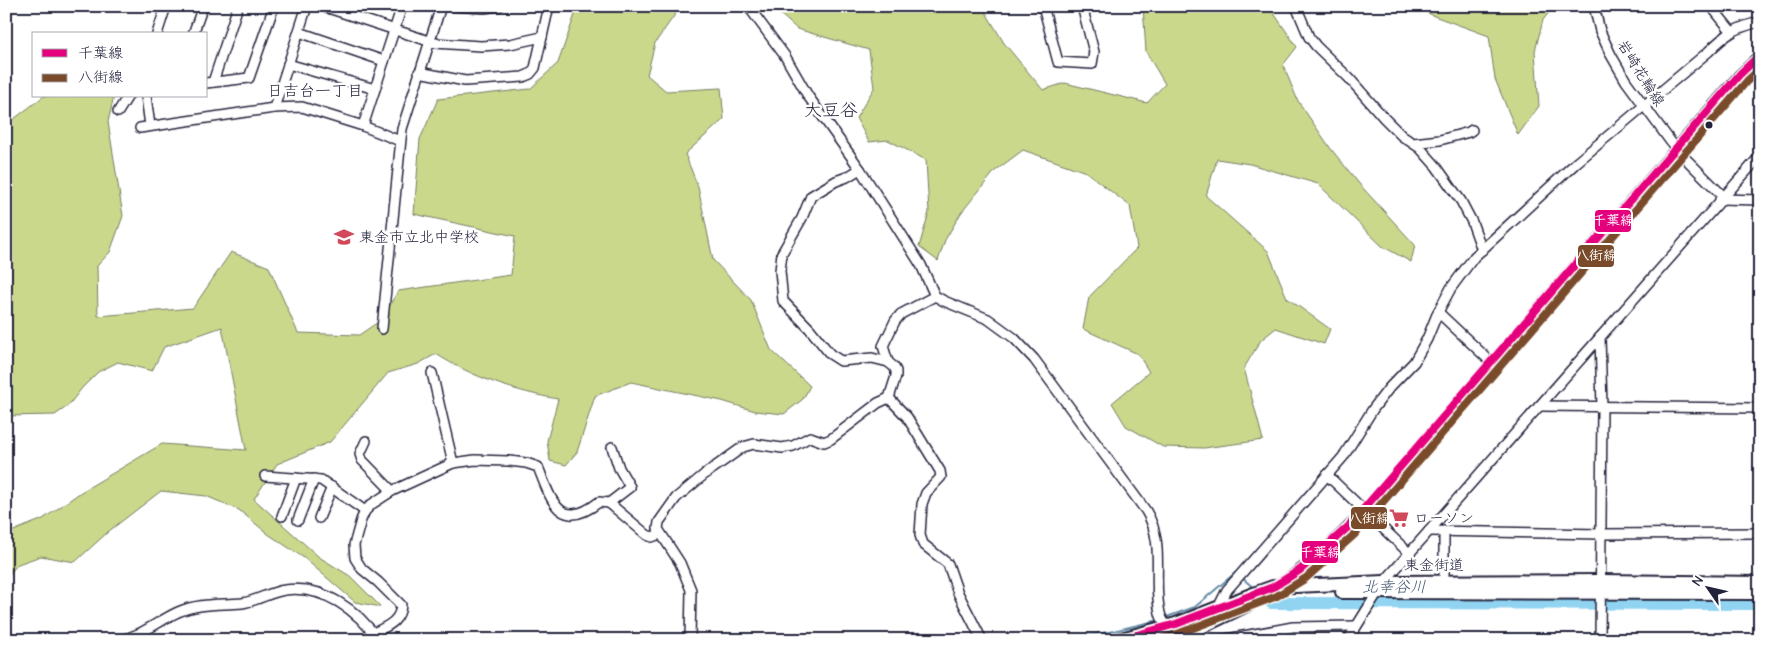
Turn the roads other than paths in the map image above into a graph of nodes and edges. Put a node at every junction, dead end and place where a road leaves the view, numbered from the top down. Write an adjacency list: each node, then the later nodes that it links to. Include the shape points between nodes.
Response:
1 (166, 6): 20 (street)
2 (202, 6): 21 (street)
3 (238, 6): 31 (street)
4 (274, 6): 31 (street, via 249,78)
5 (307, 6): 22 (street)
6 (322, 6): 19 (street)
7 (402, 6): 19 (street)
8 (441, 6): 25 (street)
9 (453, 6): 10 (street)
10 (499, 6)
11 (549, 6): 24 (street)
12 (748, 6): 46 (street)
13 (1043, 6): 14 (street, via 1058,62 1092,64 1094,52)
14 (1082, 6)
15 (1296, 6): 43 (street, via 1316,46 1384,118)
16 (1594, 6): 35 (street, 岩崎花輪線, via 1600,31 1611,55)
17 (1711, 6): 23 (street)
18 (1760, 22): 23 (street)
19 (394, 30): 25 (street); 27 (street)
20 (158, 32)
21 (194, 32)
22 (299, 32): 27 (street); 28 (street)
23 (1732, 32): 35 (street)
24 (542, 37): 25 (street, via 481,46); 30 (street, via 535,68 523,76 465,81)
25 (429, 42): 30 (street)
26 (1757, 57): 29 (street); 44 (street)
27 (384, 61): 32 (street)
28 (288, 64): 32 (street); 36 (street)
29 (1760, 69)
30 (419, 72): 42 (street)
31 (210, 83)
32 (375, 89): 39 (street)
33 (127, 98): 37 (street)
34 (146, 98): 38 (street)
35 (1645, 106): 44 (street, 岩崎花輪線); 49 (street, via 1577,162)
36 (274, 108): 38 (street); 39 (street, via 302,107)
37 (118, 112)
38 (150, 126): 40 (street)
39 (363, 126): 42 (street)
40 (140, 128)
41 (1472, 130): 43 (street, via 1440,140)
42 (400, 141): 52 (street)
43 (1413, 143): 49 (street, via 1436,166 1461,202)
44 (1676, 150): 47 (street, 岩崎花輪線); 55 (street)
45 (1760, 156): 47 (street)
46 (860, 168): 50 (street, via 921,265); 54 (street, via 811,196 782,254 783,301 830,354 841,361 872,358)
47 (1721, 198): 48 (street); 53 (street)
48 (1760, 200)
49 (1482, 250): 51 (street, via 1462,271)
50 (935, 296): 54 (street, via 901,314 895,321 883,346); 91 (street, via 988,319 1034,359 1146,511 1155,530 1159,606)
51 (1438, 312): 55 (street); 64 (street, via 1414,362 1389,388 1343,457)
52 (382, 329)
53 (1600, 337): 58 (street); 59 (street)
54 (888, 362): 57 (street, via 896,371)
55 (1491, 362): 72 (street)
56 (432, 373): 63 (street)
57 (889, 398): 79 (street, via 824,442 810,437 782,448 754,444 743,447 676,498 659,522); 96 (street, via 906,417 940,471 941,477 926,493 922,504 920,534 923,544 948,564 958,593)
58 (1539, 406): 59 (street); 76 (street)
59 (1602, 407): 60 (street); 80 (street)
60 (1760, 408)
61 (366, 441): 69 (street, via 360,454 362,460)
62 (612, 448): 70 (street, via 630,487)
63 (453, 463): 69 (street); 70 (street, via 509,461 538,467 557,509 570,514 581,513 600,502)
64 (1327, 475): 72 (street); 90 (street, via 1236,577)
65 (265, 476): 66 (street)
66 (296, 478): 67 (street); 73 (street)
67 (314, 479): 68 (street); 75 (street)
68 (332, 487): 71 (street); 74 (street)
69 (392, 491): 71 (street)
70 (609, 503): 79 (street, via 647,535)
71 (365, 510): 93 (street, via 354,545 355,558 362,569 401,605 400,614 394,622)
72 (1364, 511): 81 (street); 82 (street)
73 (282, 516)
74 (319, 518)
75 (298, 520)
76 (1429, 531): 77 (street); 81 (street)
77 (1444, 531): 80 (street); 83 (street)
78 (1760, 533): 80 (street)
79 (660, 534): 95 (street, via 680,563 692,590)
80 (1601, 534): 85 (street)
81 (1409, 553): 86 (street)
82 (1309, 562): 87 (street); 88 (street, via 1306,572)
83 (1444, 575)
84 (1760, 583): 85 (highway, 東金街道)
85 (1601, 586): 86 (highway, 東金街道); 89 (highway, 東金街道); 101 (street)
86 (1380, 587): 88 (highway, 東金街道); 92 (street)
87 (1273, 588): 88 (highway, 東金街道); 90 (highway, 東金街道)
88 (1308, 588): 98 (highway, 東金街道, via 1263,598)
89 (1760, 593)
90 (1218, 609): 91 (highway, 東金街道)
91 (1167, 626): 97 (highway, 東金街道); 98 (street)
92 (1356, 626): 99 (street, via 1293,627); 100 (street)
93 (376, 637): 94 (street, via 355,612 341,603 314,592 284,590 260,600 194,606 132,638)
94 (120, 640)
95 (690, 640)
96 (982, 640)
97 (1118, 640)
98 (1175, 640)
99 (1221, 640)
100 (1348, 640)
101 (1600, 640)

